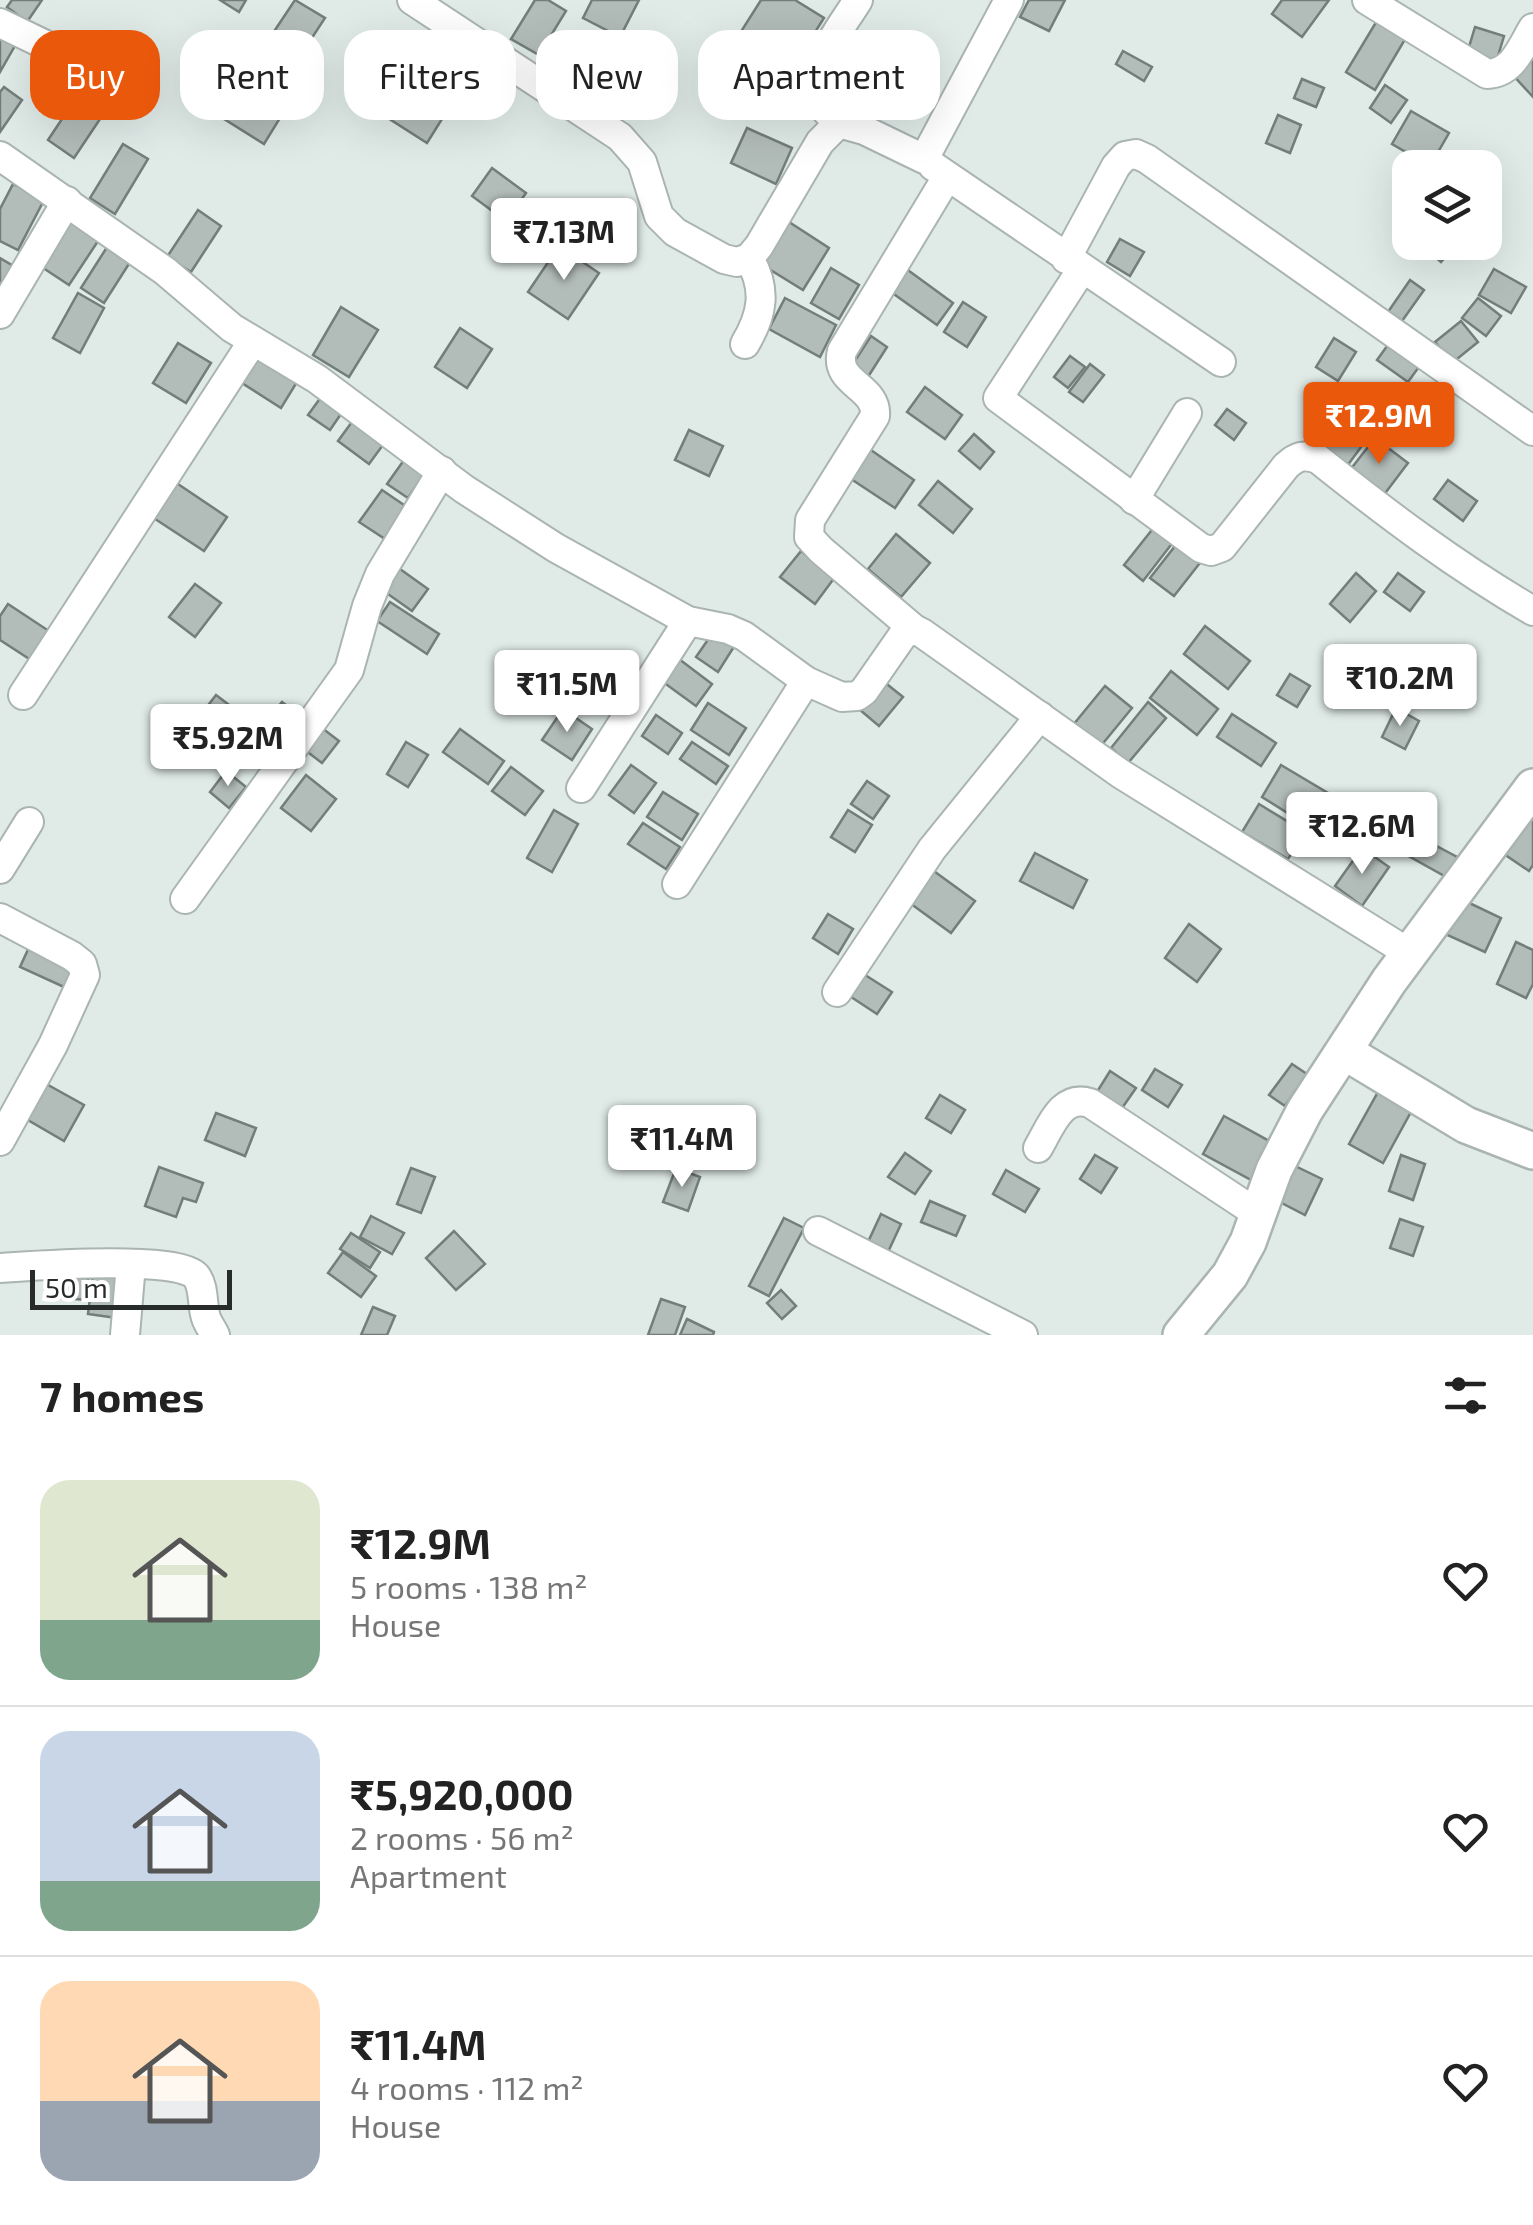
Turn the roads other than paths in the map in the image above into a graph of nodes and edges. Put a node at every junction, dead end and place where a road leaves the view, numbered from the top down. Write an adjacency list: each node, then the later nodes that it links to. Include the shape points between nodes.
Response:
1 (412, 0): 13 (street, via 620,137 642,162 658,216 674,232 724,259)
2 (858, 0): 8 (street, via 820,65 816,88)
3 (1009, 0): 10 (street)
4 (1367, 0): 6 (street, via 1487,74 1511,64)
5 (0, 23): 7 (street)
6 (1533, 28)
7 (30, 37)
8 (839, 123): 10 (street); 13 (street, via 820,142)
9 (0, 156): 12 (street)
10 (924, 158): 11 (street)
11 (948, 177): 14 (street); 25 (street, via 842,351 842,373 872,400 876,416 810,520 809,537 821,550)
12 (67, 201): 15 (street); 16 (street)
13 (749, 258): 17 (street, via 763,297)
14 (1074, 264): 18 (street); 20 (street, via 1116,166 1136,154); 22 (street, via 998,398)
15 (0, 314)
16 (253, 341): 21 (street, via 339,394); 27 (street)
17 (746, 344)
18 (1222, 362)
19 (1187, 413): 22 (street)
20 (1533, 432)
21 (442, 471): 24 (street, via 556,548); 34 (street, via 380,574 349,670)
22 (1134, 500): 23 (street, via 1212,551 1286,466 1307,455 1462,569)
23 (1533, 611)
24 (688, 621): 26 (street, via 744,636); 29 (street)
25 (914, 629): 26 (street, via 857,696 842,697); 28 (street)
26 (806, 681): 33 (street)
27 (23, 695)
28 (1040, 716): 36 (street); 37 (street, via 932,849)
29 (581, 788)
30 (1533, 789): 36 (street)
31 (29, 822): 32 (street)
32 (0, 869)
33 (676, 884)
34 (185, 899)
35 (0, 918): 39 (street, via 72,956 85,974)
36 (1409, 953): 38 (street)
37 (837, 992)
38 (1345, 1052): 41 (street, via 1466,1125); 42 (street, via 1305,1110)
39 (0, 1141)
40 (1038, 1148): 42 (street, via 1069,1101 1090,1103)
41 (1533, 1150)
42 (1258, 1214): 49 (street, via 1230,1275)
43 (818, 1231): 48 (street)
44 (131, 1264): 45 (street); 46 (street); 47 (street, via 175,1267 196,1276)
45 (0, 1268)
46 (126, 1335)
47 (216, 1335)
48 (1023, 1335)
49 (1181, 1335)

